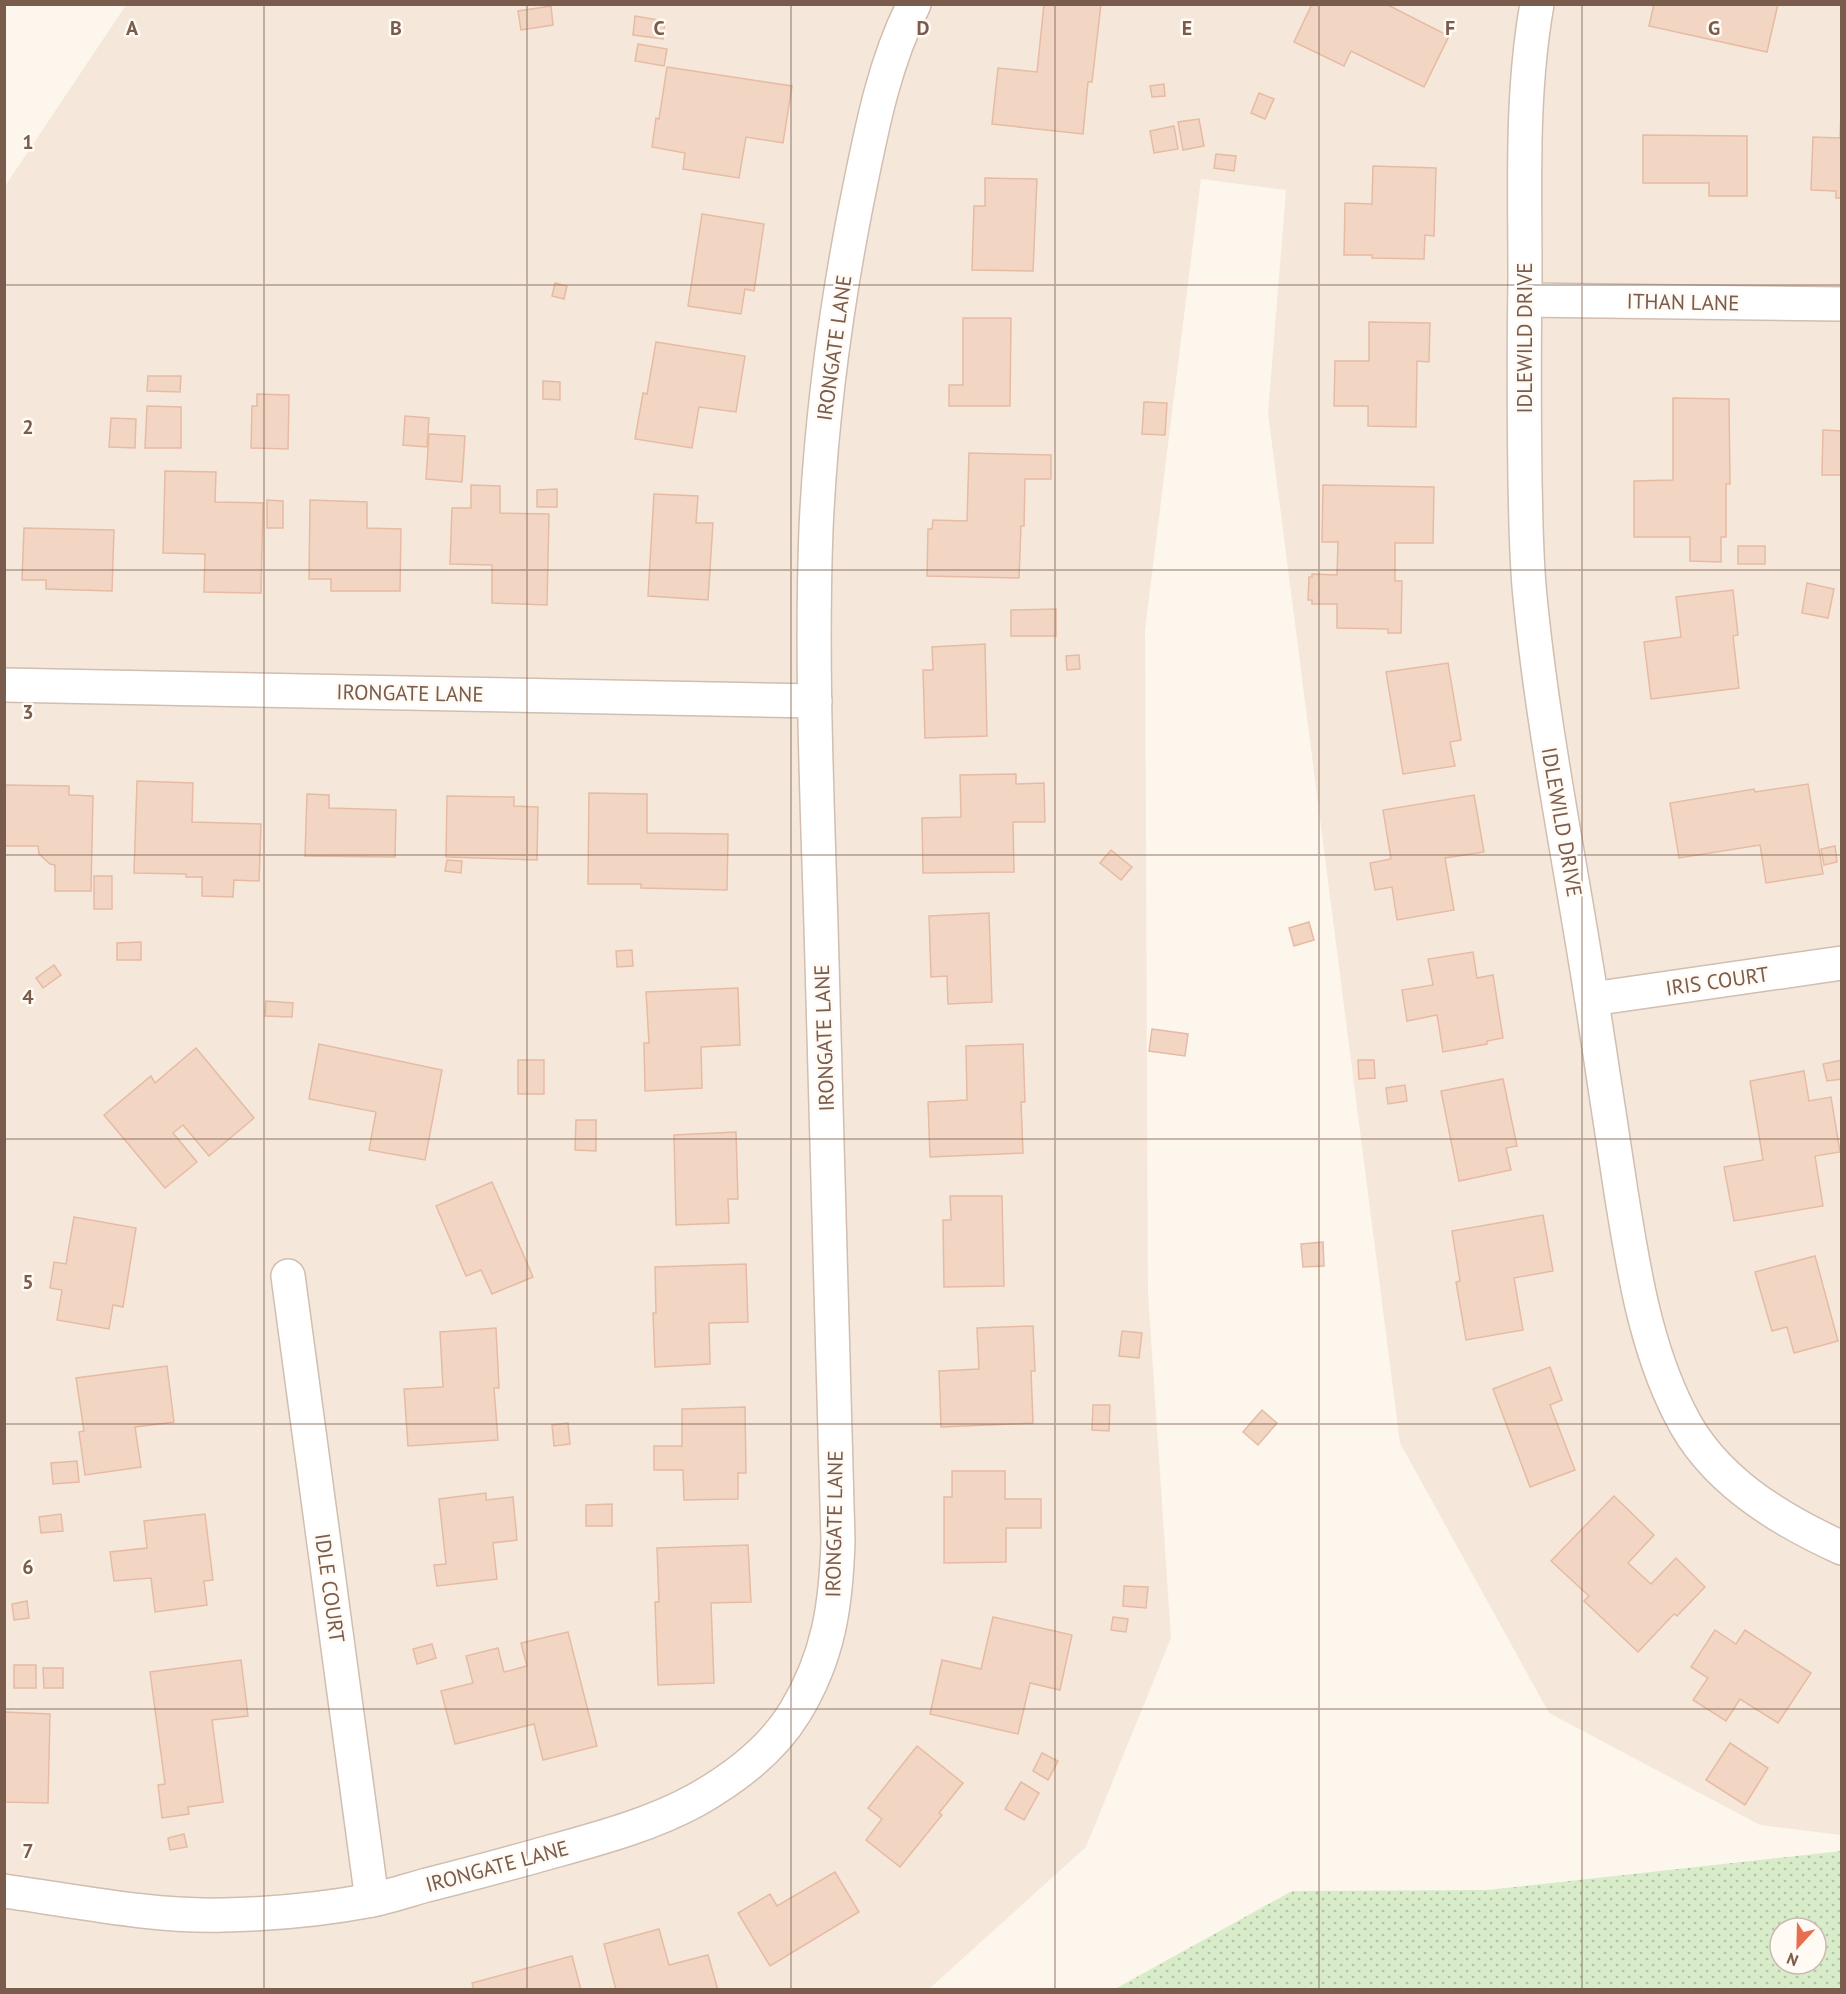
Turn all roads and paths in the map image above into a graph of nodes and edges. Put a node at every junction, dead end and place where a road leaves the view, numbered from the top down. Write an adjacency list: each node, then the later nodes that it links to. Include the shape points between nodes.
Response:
1 (914, 4): 6 (street, IRONGATE LANE, via 890,65 869,139 827,381 816,530)
2 (1537, 4): 3 (street, IDLEWILD DRIVE, via 1525,108)
3 (1525, 300): 4 (street, ITHAN LANE); 8 (street, IDLEWILD DRIVE, via 1529,592 1549,743)
4 (1842, 304)
5 (4, 685): 6 (street, IRONGATE LANE)
6 (815, 701): 12 (street, IRONGATE LANE, via 838,1540 837,1587 830,1629 814,1674 794,1714 770,1743 733,1778 694,1801 596,1839)
7 (1842, 963): 8 (street, IRIS COURT)
8 (1592, 999): 10 (street, IDLEWILD DRIVE, via 1633,1268 1661,1370 1680,1415 1704,1454 1734,1482 1804,1531)
9 (288, 1276): 12 (street, IDLE COURT)
10 (1842, 1548)
11 (4, 1891): 12 (street, IRONGATE LANE, via 162,1912 224,1915)
12 (372, 1900)

